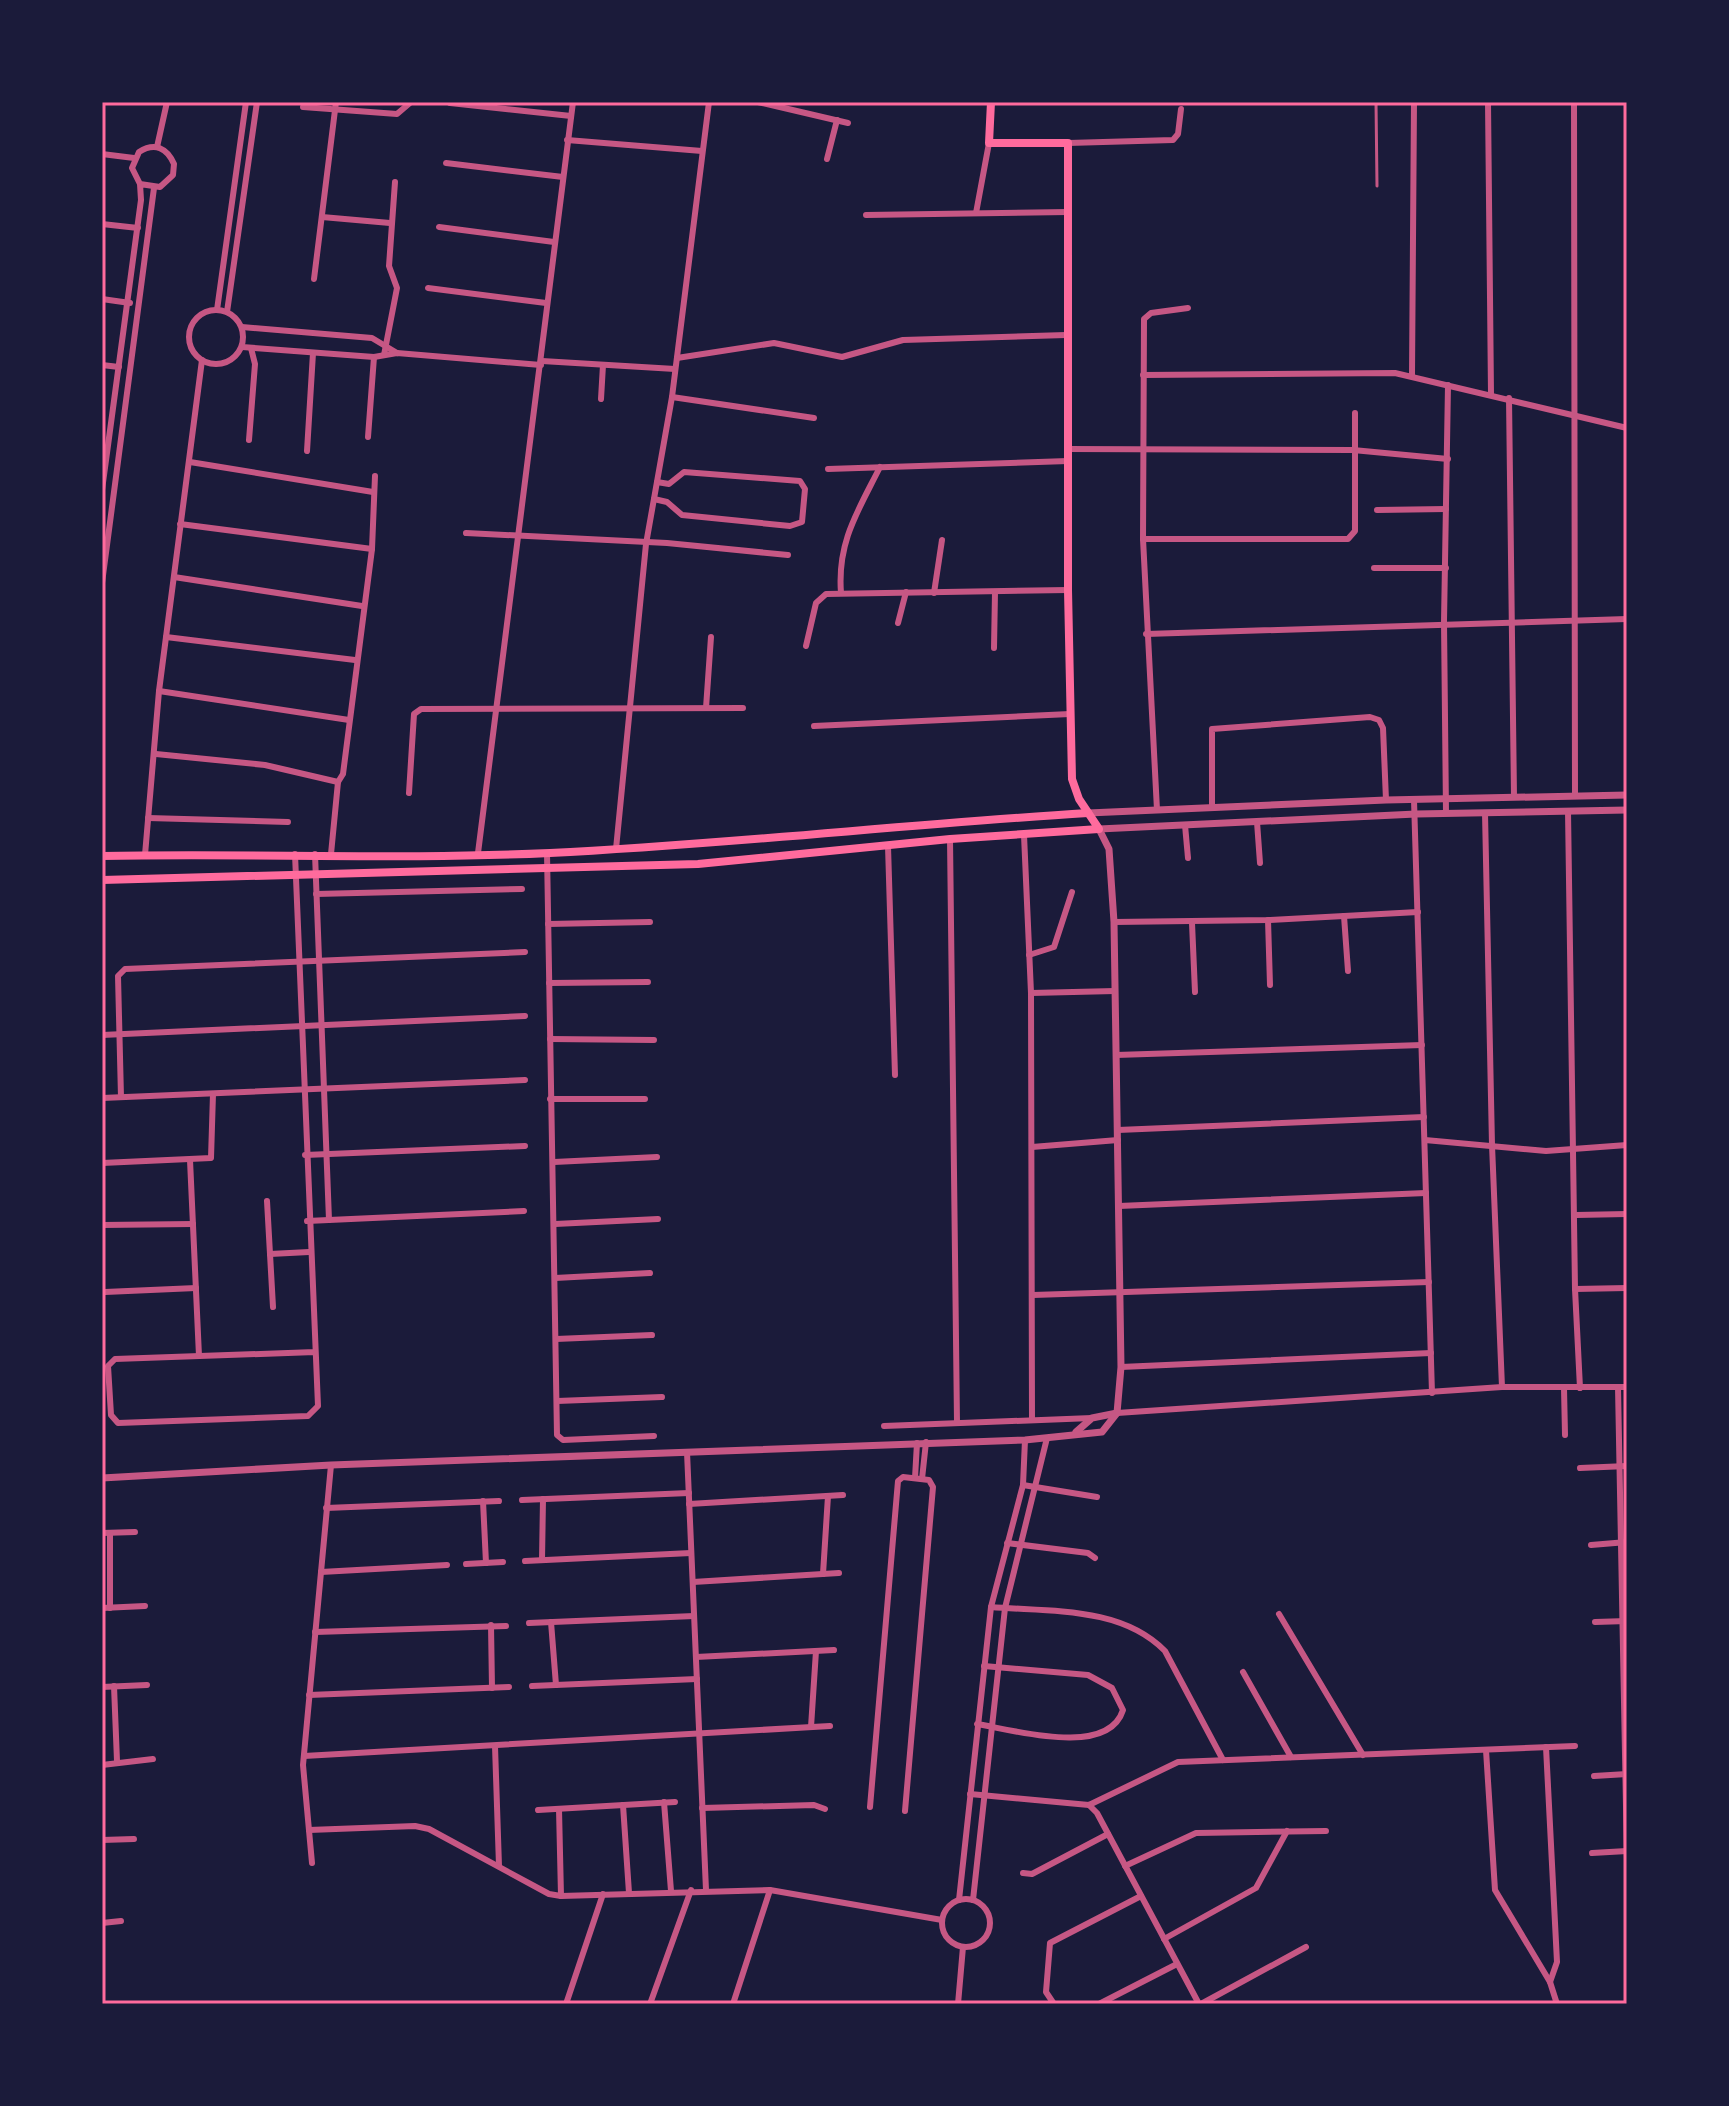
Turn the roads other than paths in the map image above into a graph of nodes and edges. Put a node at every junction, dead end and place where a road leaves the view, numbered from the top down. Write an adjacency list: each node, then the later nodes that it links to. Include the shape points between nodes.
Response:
1 (167, 102): 24 (street)
2 (246, 102): 35 (street)
3 (257, 102): 36 (street)
4 (336, 102): 17 (street)
5 (411, 102): 17 (street, via 397,114)
6 (573, 102): 18 (street)
7 (709, 102): 25 (street)
8 (758, 102): 19 (street)
9 (991, 102): 22 (main road)
10 (1376, 102): 33 (lane)
11 (1414, 102): 72 (street)
12 (1488, 102): 74 (street)
13 (1574, 102): 78 (street)
14 (450, 103): 18 (street)
15 (303, 107): 17 (street)
16 (1181, 109): 23 (street, via 1173,140)
17 (335, 111): 40 (street)
18 (571, 116): 21 (street)
19 (837, 120): 20 (street); 28 (street)
20 (848, 123)
21 (567, 140): 25 (street); 30 (street)
22 (989, 143): 23 (main road); 38 (street)
23 (1068, 143): 37 (main road)
24 (157, 147): 27 (street, via 145,147); 34 (street, via 170,154 174,164 167,184)
25 (702, 151): 64 (street)
26 (102, 154): 27 (street)
27 (134, 158): 32 (street, via 134,177)
28 (827, 159)
29 (446, 163): 30 (street)
30 (563, 177): 45 (street)
31 (395, 182): 41 (street)
32 (140, 184): 34 (street); 44 (street)
33 (1377, 186)
34 (154, 188): 50 (street)
35 (232, 204): 36 (street); 53 (street)
36 (242, 205): 54 (street)
37 (1068, 212): 38 (street); 56 (main road)
38 (976, 213): 39 (street)
39 (866, 215)
40 (322, 217): 41 (street); 46 (street)
41 (390, 223): 57 (street, via 389,266 397,288)
42 (102, 224): 44 (street)
43 (439, 227): 45 (street)
44 (138, 228): 49 (street)
45 (554, 242): 51 (street)
46 (314, 279)
47 (428, 288): 51 (street)
48 (102, 299): 49 (street)
49 (128, 303): 50 (street); 69 (street)
50 (137, 303): 85 (street)
51 (546, 303): 66 (street)
52 (1188, 308): 71 (street, via 1146,316)
53 (217, 310): 54 (street); 65 (street, via 197,317 190,327 193,352)
54 (227, 312): 55 (street)
55 (242, 327): 57 (street, via 372,338); 58 (street)
56 (1066, 335): 64 (street, via 903,340 842,357 774,343); 86 (main road)
57 (386, 345): 61 (street); 62 (street)
58 (242, 347): 59 (street); 65 (street, via 225,363)
59 (251, 348): 60 (street); 83 (street, via 255,364)
60 (313, 353): 63 (street); 89 (street)
61 (397, 353): 62 (street); 66 (street)
62 (384, 355): 63 (street)
63 (374, 357): 82 (street)
64 (677, 358): 70 (street)
65 (202, 360): 92 (street)
66 (542, 363): 68 (street); 104 (street)
67 (102, 365): 69 (street)
68 (603, 365): 70 (street); 77 (street)
69 (119, 367): 84 (street)
70 (675, 369): 75 (street)
71 (1143, 375): 72 (street); 87 (street)
72 (1412, 375): 73 (street)
73 (1448, 385): 74 (street); 90 (street)
74 (1491, 394): 76 (street)
75 (672, 397): 80 (street); 96 (street)
76 (1509, 398): 78 (street); 122 (street)
77 (601, 399)
78 (1573, 412): 81 (street); 123 (street)
79 (1355, 413): 88 (street)
80 (814, 418)
81 (1627, 428)
82 (368, 437)
83 (249, 440)
84 (106, 441): 85 (street); 97 (street)
85 (120, 442): 113 (street)
86 (1067, 449): 87 (street); 91 (main road)
87 (1142, 449): 88 (street); 105 (street)
88 (1353, 450): 90 (street); 105 (street, via 1353,536)
89 (307, 451)
90 (1448, 459): 100 (street)
91 (1068, 461): 93 (street); 114 (main road)
92 (190, 462): 98 (street); 102 (street)
93 (880, 467): 94 (street); 117 (street, via 858,506 841,554)
94 (828, 469)
95 (375, 476): 98 (street)
96 (657, 482): 99 (street); 99 (street, via 669,484 684,472 800,481 805,489 802,522 790,526 682,515)
97 (102, 490)
98 (373, 492): 108 (street)
99 (654, 499): 107 (street)
100 (1446, 509): 101 (street); 111 (street)
101 (1377, 510)
102 (180, 524): 108 (street); 112 (street)
103 (466, 533): 104 (street)
104 (519, 537): 107 (street); 132 (street)
105 (1143, 539): 125 (street)
106 (942, 540): 118 (street)
107 (646, 544): 109 (street); 133 (street)
108 (372, 549): 119 (street)
109 (788, 555)
110 (1374, 568): 111 (street)
111 (1446, 568): 121 (street)
112 (174, 577): 119 (street); 126 (street)
113 (102, 581)
114 (1068, 590): 116 (street); 136 (main road)
115 (906, 592): 117 (street); 118 (street); 124 (street)
116 (995, 592): 118 (street); 129 (street)
117 (841, 593): 128 (street, via 819,597)
118 (934, 593)
119 (362, 606): 130 (street)
120 (1627, 619): 123 (street)
121 (1444, 622): 122 (street); 125 (street); 145 (street)
122 (1511, 622): 123 (street); 144 (street)
123 (1576, 622): 143 (street)
124 (898, 623)
125 (1146, 634): 149 (street)
126 (166, 637): 130 (street); 131 (street)
127 (711, 637): 134 (street)
128 (806, 646)
129 (994, 648)
130 (355, 660): 137 (street)
131 (159, 691): 137 (street); 139 (street)
132 (497, 708): 133 (street); 141 (street, via 416,710); 165 (street)
133 (628, 708): 134 (street); 164 (street)
134 (706, 708): 135 (street)
135 (743, 708)
136 (1070, 714): 138 (street); 152 (main road, via 1072,779)
137 (349, 720): 140 (street)
138 (814, 726)
139 (156, 754): 140 (street, via 265,765); 156 (street)
140 (338, 782): 169 (street)
141 (409, 793)
142 (1627, 795): 143 (street)
143 (1575, 796): 144 (street)
144 (1514, 797): 145 (street)
145 (1446, 798): 147 (street); 153 (street)
146 (1386, 800): 147 (street); 148 (street); 148 (street, via 1383,728 1370,717 1212,729)
147 (1414, 800): 155 (street)
148 (1212, 808): 149 (street)
149 (1157, 810): 152 (street)
150 (1627, 810): 151 (street)
151 (1568, 811): 154 (street); 225 (street)
152 (1088, 813): 160 (main road); 164 (main road)
153 (1446, 813): 154 (street); 155 (street)
154 (1485, 813): 221 (street)
155 (1416, 814): 158 (street); 181 (street)
156 (148, 818): 157 (street); 170 (street)
157 (288, 822)
158 (1257, 822): 159 (street); 173 (street)
159 (1185, 825): 160 (street); 172 (street)
160 (1099, 829): 161 (main road); 185 (street, via 1109,849)
161 (1024, 835): 162 (main road); 189 (street)
162 (950, 839): 163 (main road); 273 (street)
163 (888, 846): 174 (main road, via 698,864); 208 (street)
164 (616, 849): 166 (main road)
165 (478, 853): 166 (main road); 169 (main road)
166 (547, 853): 174 (street)
167 (295, 854): 168 (main road); 170 (main road); 176 (street)
168 (315, 854): 169 (main road); 175 (street)
169 (331, 854)
170 (145, 855): 171 (main road)
171 (102, 856)
172 (1188, 858)
173 (1260, 863)
174 (547, 869): 175 (main road); 187 (street)
175 (316, 877): 176 (main road); 180 (street)
176 (296, 878): 177 (main road); 191 (street)
177 (102, 880)
178 (522, 889): 180 (street)
179 (1072, 892): 189 (street, via 1054,947)
180 (316, 894): 190 (street)
181 (1418, 912): 182 (street); 206 (street)
182 (1344, 916): 183 (street); 192 (street)
183 (1268, 920): 186 (street); 195 (street)
184 (650, 922): 187 (street)
185 (1114, 922): 186 (street); 196 (street)
186 (1192, 923): 197 (street)
187 (548, 924): 194 (street)
188 (525, 952): 190 (street)
189 (1029, 955): 198 (street)
190 (319, 961): 191 (street); 200 (street)
191 (298, 962): 201 (street); 202 (street, via 121,971)
192 (1348, 971)
193 (648, 982): 194 (street)
194 (549, 983): 204 (street)
195 (1270, 985)
196 (1115, 991): 198 (street); 207 (street)
197 (1195, 992)
198 (1031, 993): 224 (street)
199 (525, 1016): 200 (street)
200 (322, 1025): 201 (street); 210 (street)
201 (301, 1026): 202 (street); 211 (street)
202 (120, 1034): 203 (street); 213 (street)
203 (102, 1035)
204 (550, 1039): 205 (street); 215 (street)
205 (654, 1040)
206 (1422, 1045): 207 (street); 217 (street)
207 (1116, 1055): 218 (street)
208 (895, 1075)
209 (525, 1080): 210 (street)
210 (324, 1089): 211 (street); 226 (street)
211 (303, 1090): 212 (street); 227 (street)
212 (213, 1094): 213 (street); 229 (street, via 213,1153 206,1160)
213 (121, 1097): 214 (street)
214 (102, 1098)
215 (550, 1099): 216 (street); 230 (street)
216 (645, 1099)
217 (1424, 1117): 218 (street); 220 (street)
218 (1118, 1130): 219 (street)
219 (1118, 1140): 224 (street); 234 (street)
220 (1425, 1140): 221 (street); 232 (street)
221 (1492, 1145): 225 (street); 262 (street)
222 (1627, 1145): 225 (street)
223 (525, 1146): 226 (street)
224 (1032, 1147): 254 (street)
225 (1575, 1149): 237 (street)
226 (327, 1154): 227 (street); 239 (street)
227 (305, 1155): 240 (street)
228 (657, 1157): 230 (street)
229 (190, 1160): 231 (street); 241 (street)
230 (554, 1162): 242 (street)
231 (102, 1163)
232 (1426, 1193): 234 (street); 248 (street)
233 (267, 1201): 245 (street)
234 (1119, 1206): 252 (street)
235 (524, 1211): 239 (street)
236 (1627, 1214): 237 (street)
237 (1576, 1215): 251 (street)
238 (658, 1219): 242 (street)
239 (329, 1220): 240 (street)
240 (307, 1221): 244 (street)
241 (193, 1224): 243 (street); 249 (street)
242 (555, 1224): 247 (street)
243 (102, 1225)
244 (309, 1252): 245 (street); 258 (street)
245 (270, 1254): 255 (street)
246 (650, 1273): 247 (street)
247 (555, 1278): 257 (street)
248 (1429, 1282): 252 (street); 259 (street)
249 (196, 1288): 253 (street); 260 (street)
250 (1627, 1288): 251 (street)
251 (1575, 1289): 266 (street)
252 (1120, 1290): 254 (street); 261 (street)
253 (105, 1292)
254 (1033, 1295): 271 (street)
255 (273, 1307)
256 (652, 1335): 257 (street)
257 (556, 1339): 269 (street)
258 (315, 1352): 260 (street); 260 (street, via 318,1406 308,1416 118,1423 111,1415 110,1361)
259 (1431, 1353): 261 (street); 267 (street)
260 (199, 1356)
261 (1121, 1367): 270 (street)
262 (1502, 1387): 265 (street); 267 (street)
263 (1618, 1387): 264 (street); 266 (street); 284 (street)
264 (1627, 1387)
265 (1564, 1388): 266 (street); 276 (street)
266 (1580, 1388)
267 (1432, 1393): 270 (street)
268 (662, 1397): 269 (street)
269 (557, 1401): 277 (street, via 559,1438)
270 (1117, 1413): 272 (street); 275 (street, via 1102,1432)
271 (1032, 1418): 272 (street); 273 (street)
272 (1092, 1418): 275 (street)
273 (957, 1422): 274 (street)
274 (884, 1426)
275 (1076, 1432): 278 (street)
276 (1565, 1435)
277 (654, 1436)
278 (1047, 1438): 279 (street); 289 (street)
279 (1025, 1440): 280 (street); 288 (street)
280 (926, 1442): 281 (street); 287 (street)
281 (917, 1443): 282 (street); 287 (street)
282 (687, 1452): 283 (street); 290 (street)
283 (331, 1465): 286 (street); 299 (street)
284 (1624, 1466): 285 (street); 302 (street)
285 (1580, 1468)
286 (102, 1478)
287 (918, 1479): 372 (street, via 898,1481); 377 (street, via 929,1480 933,1487)
288 (1023, 1485): 289 (street); 303 (street)
289 (1038, 1487): 293 (street); 304 (street)
290 (689, 1493): 294 (street); 298 (street)
291 (843, 1495): 292 (street)
292 (828, 1496): 298 (street); 316 (street)
293 (1097, 1497)
294 (543, 1499): 295 (street); 308 (street)
295 (522, 1500)
296 (483, 1501): 297 (street); 299 (street); 311 (street)
297 (499, 1501)
298 (689, 1504): 306 (street)
299 (326, 1508): 314 (street)
300 (135, 1532): 301 (street)
301 (106, 1533): 321 (street)
302 (1625, 1542): 305 (street); 325 (street)
303 (1007, 1543): 304 (street); 319 (street)
304 (1022, 1545): 307 (street); 322 (street)
305 (1591, 1545)
306 (691, 1553): 308 (street); 317 (street)
307 (1095, 1558)
308 (542, 1560): 309 (street)
309 (525, 1561)
310 (503, 1562): 311 (street)
311 (486, 1563): 312 (street)
312 (466, 1564)
313 (447, 1565): 314 (street)
314 (321, 1572): 331 (street)
315 (839, 1573): 316 (street)
316 (823, 1574): 317 (street)
317 (693, 1582): 324 (street)
318 (145, 1606): 321 (street)
319 (991, 1607): 322 (street); 335 (street)
320 (102, 1608): 321 (street)
321 (110, 1608)
322 (1005, 1608): 336 (street); 361 (street, via 1107,1617 1157,1643)
323 (1279, 1614): 357 (street)
324 (694, 1616): 326 (street); 334 (street)
325 (1624, 1621): 327 (street); 346 (street)
326 (551, 1622): 328 (street); 340 (street)
327 (1595, 1622)
328 (529, 1623)
329 (491, 1625): 330 (street); 331 (street); 345 (street)
330 (506, 1626)
331 (315, 1632): 347 (street)
332 (834, 1650): 333 (street)
333 (816, 1651): 334 (street); 351 (street)
334 (696, 1657): 338 (street)
335 (984, 1666): 336 (street); 348 (street)
336 (997, 1667): 350 (street); 350 (street, via 1088,1675 1112,1688 1123,1710 1116,1723 1079,1740)
337 (1243, 1672): 359 (street)
338 (697, 1679): 340 (street); 352 (street)
339 (147, 1685): 341 (street)
340 (556, 1685): 342 (street)
341 (114, 1686): 343 (street); 362 (street)
342 (532, 1686)
343 (102, 1687)
344 (509, 1687): 345 (street)
345 (492, 1688): 347 (street)
346 (1626, 1692): 364 (street)
347 (309, 1695): 358 (street)
348 (977, 1724): 350 (street); 366 (street)
349 (830, 1726): 351 (street)
350 (991, 1726): 367 (street)
351 (811, 1727): 352 (street)
352 (699, 1733): 353 (street); 373 (street)
353 (495, 1746): 358 (street); 388 (street)
354 (1575, 1746): 355 (street)
355 (1546, 1747): 356 (street); 408 (street, via 1557,1962)
356 (1486, 1750): 357 (street); 408 (street, via 1495,1890)
357 (1363, 1755): 359 (street)
358 (304, 1756): 378 (street)
359 (1291, 1757): 361 (street)
360 (153, 1759): 362 (street)
361 (1223, 1760): 371 (street, via 1167,1765)
362 (117, 1761): 363 (street)
363 (102, 1765)
364 (1627, 1774): 365 (street); 384 (street)
365 (1594, 1776)
366 (970, 1794): 367 (street); 399 (street)
367 (984, 1796): 371 (street); 400 (street)
368 (664, 1802): 369 (street); 370 (street); 394 (street)
369 (675, 1802)
370 (623, 1805): 374 (street); 395 (street)
371 (1089, 1805): 381 (street)
372 (870, 1807)
373 (702, 1808): 375 (street); 392 (street)
374 (559, 1809): 376 (street); 397 (street)
375 (825, 1809)
376 (538, 1810)
377 (905, 1811)
378 (309, 1830): 387 (street); 388 (street, via 415,1826)
379 (1287, 1831): 380 (street); 389 (street, via 1196,1833); 404 (street, via 1256,1888)
380 (1326, 1831)
381 (1108, 1834): 389 (street); 390 (street, via 1032,1874)
382 (134, 1839): 383 (street)
383 (102, 1840)
384 (1627, 1851): 385 (street); 386 (street)
385 (1592, 1853)
386 (1627, 1859)
387 (312, 1863)
388 (499, 1866): 397 (street)
389 (1125, 1866): 398 (street)
390 (1023, 1873)
391 (691, 1890): 392 (street); 394 (street); 410 (street)
392 (706, 1890): 393 (street)
393 (770, 1890): 401 (street); 411 (street)
394 (671, 1891): 395 (street)
395 (629, 1893): 396 (street)
396 (603, 1894): 397 (street); 409 (street)
397 (561, 1896)
398 (1141, 1896): 404 (street); 413 (street, via 1050,1943 1046,1992)
399 (959, 1900): 400 (street); 401 (street)
400 (973, 1900): 405 (street, via 985,1908 989,1928 982,1941)
401 (942, 1920): 405 (street, via 945,1934)
402 (121, 1921): 403 (street)
403 (102, 1923)
404 (1164, 1939): 407 (street)
405 (963, 1947): 412 (street)
406 (1306, 1947): 415 (street)
407 (1177, 1964): 414 (street); 415 (street)
408 (1550, 1982): 416 (street)
409 (566, 2004)
410 (650, 2004)
411 (733, 2004)
412 (958, 2004)
413 (1054, 2004)
414 (1099, 2004)
415 (1200, 2004)
416 (1557, 2004)

